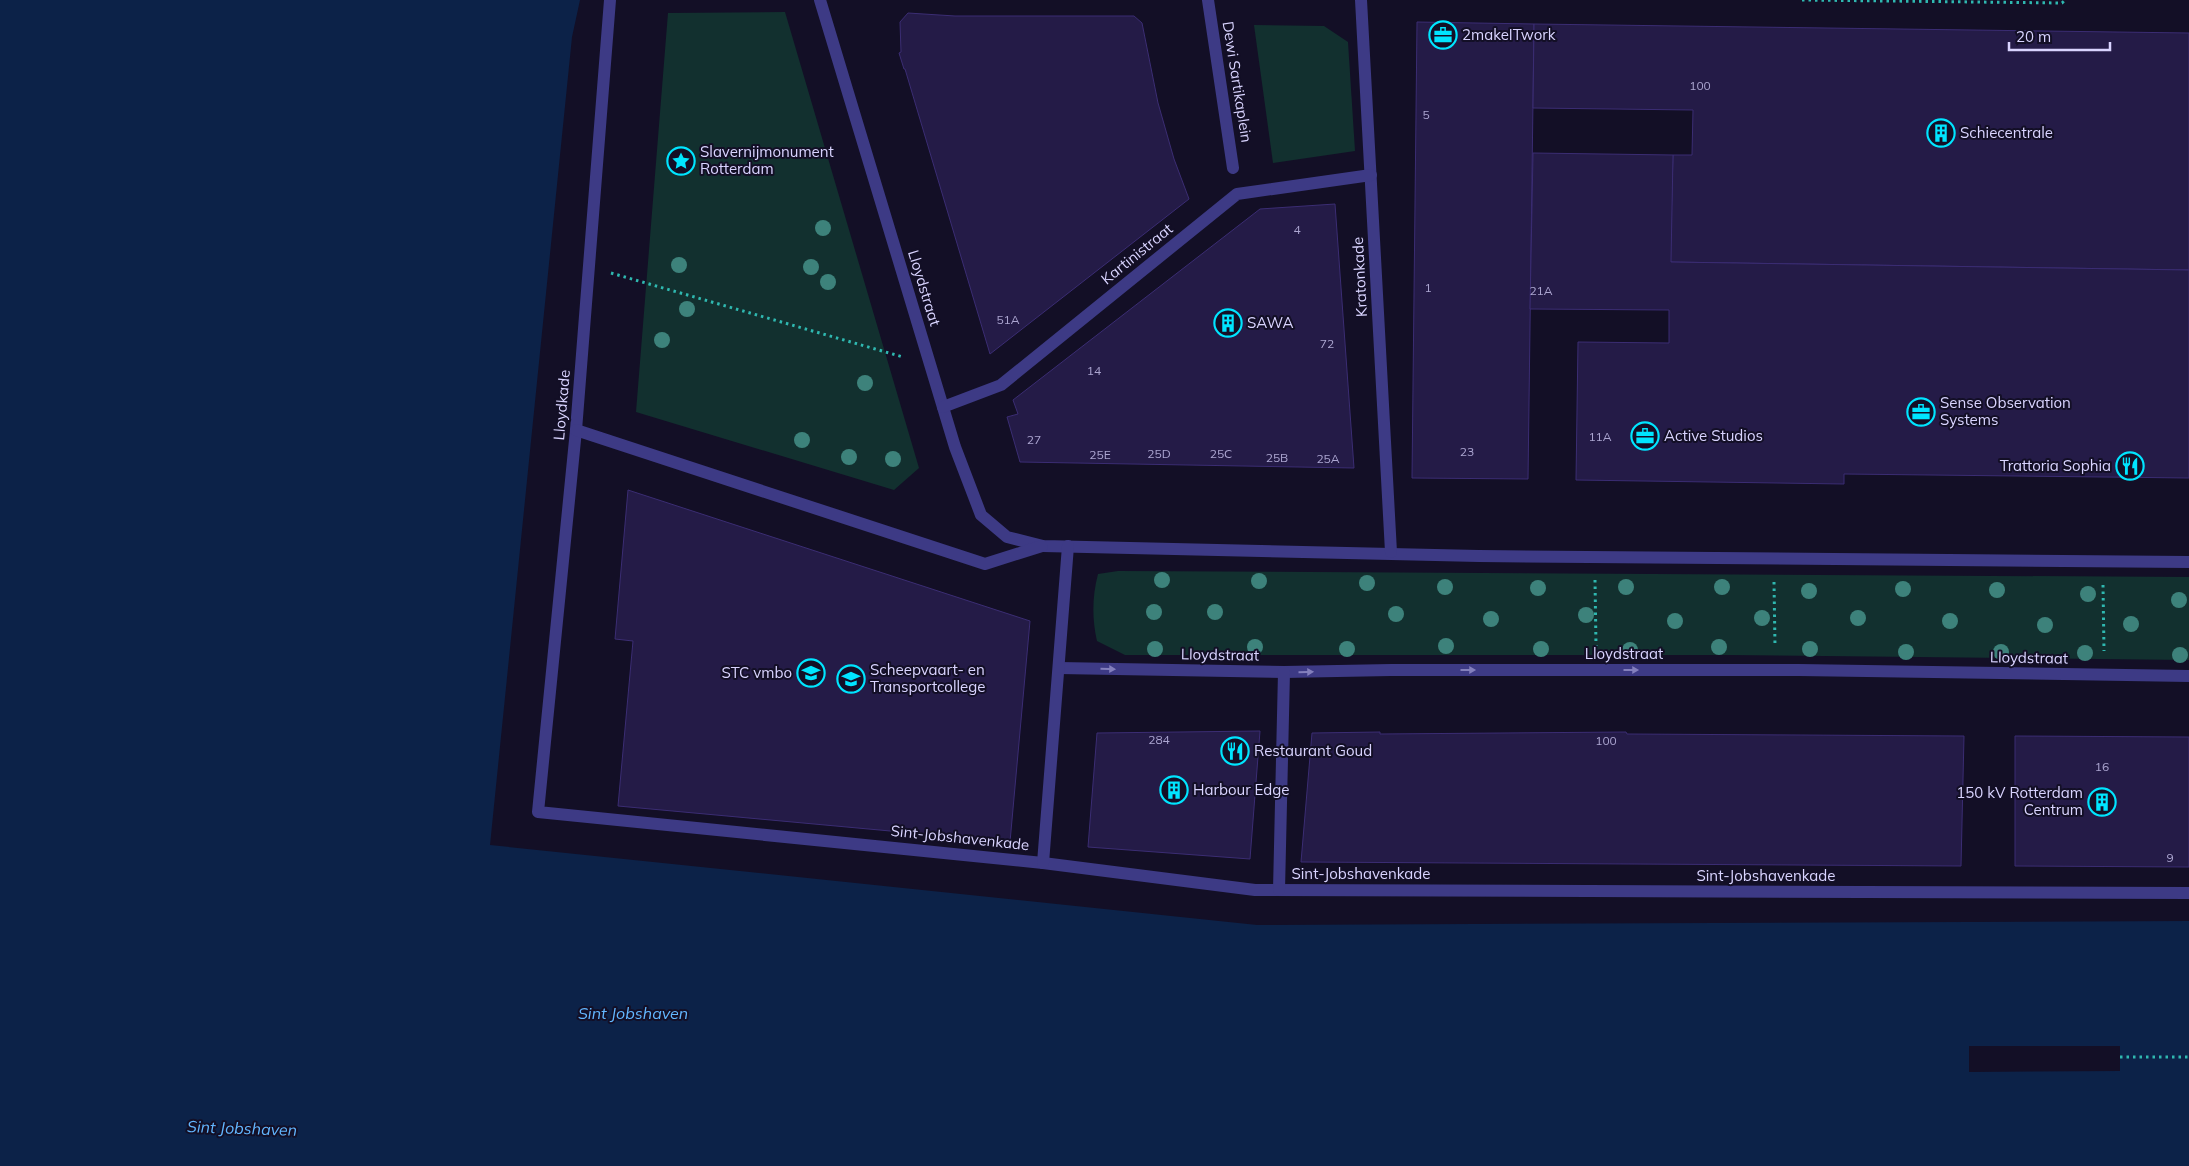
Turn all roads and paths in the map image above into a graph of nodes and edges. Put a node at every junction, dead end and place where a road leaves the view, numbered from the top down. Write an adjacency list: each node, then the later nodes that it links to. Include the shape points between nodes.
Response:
1 (610, 0): 9 (street, Lloydkade)
2 (820, 0): 10 (street, Lloydstraat)
3 (1208, 0): 7 (street, Dewi Sartikaplein)
4 (1361, 0): 8 (street, Kratonkade)
5 (1802, 0): 6 (path, via 2062,3)
6 (2065, 0)
7 (1233, 168)
8 (1371, 175): 11 (street, Kartinistraat, via 1237,194 1001,385); 15 (street, Kratonkade)
9 (589, 266): 10 (path); 12 (street, Lloydkade)
10 (930, 365): 11 (street, Lloydstraat)
11 (943, 407): 13 (street, Lloydstraat, via 981,515 1007,537)
12 (576, 430): 13 (street, Lloydstraat, via 985,564); 26 (street, Lloydkade)
13 (1044, 546): 14 (street, Lloydstraat)
14 (1068, 546): 15 (street, Lloydstraat); 20 (street)
15 (1391, 552): 16 (street, Lloydstraat)
16 (1594, 557): 17 (street, Lloydstraat); 21 (path)
17 (1774, 559): 18 (street, Lloydstraat); 22 (path)
18 (2103, 562): 19 (street, Lloydstraat); 24 (path)
19 (2189, 562)
20 (1060, 668): 23 (street, Lloydstraat, one-way to 23); 27 (street)
21 (1596, 670): 22 (street, Lloydstraat, one-way to 22); 23 (street, Lloydstraat, one-way to 21)
22 (1776, 670): 24 (street, Lloydstraat)
23 (1284, 672): 28 (street)
24 (2105, 675): 25 (street, Lloydstraat)
25 (2189, 676)
26 (538, 812): 27 (street, Sint-Jobshavenkade)
27 (1043, 863): 28 (street, Sint-Jobshavenkade, via 1256,890)
28 (1279, 890): 29 (street, Sint-Jobshavenkade)
29 (2189, 893)
30 (2120, 1057): 31 (path)
31 (2189, 1057)

